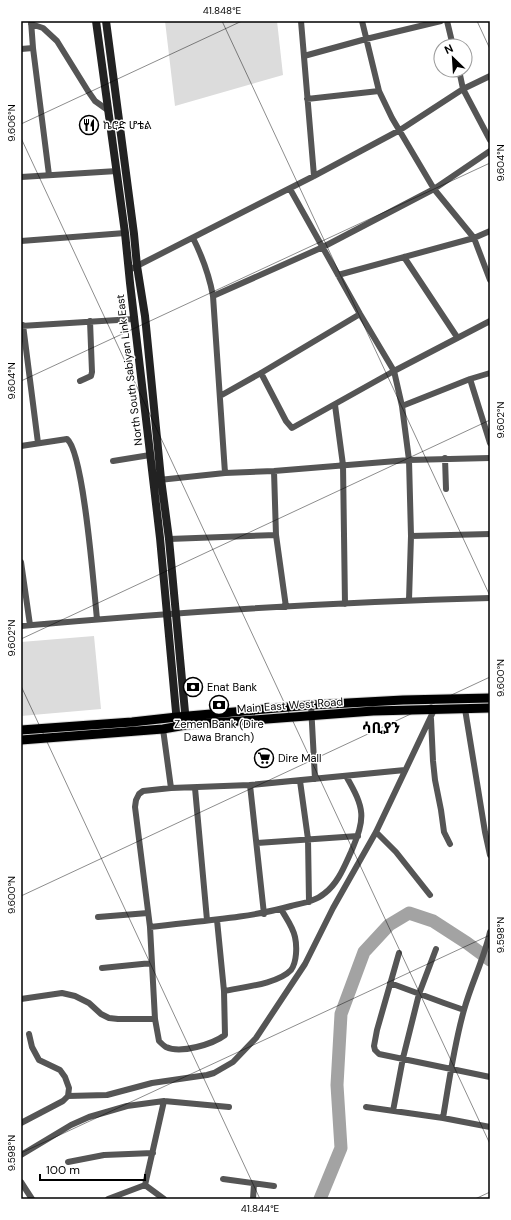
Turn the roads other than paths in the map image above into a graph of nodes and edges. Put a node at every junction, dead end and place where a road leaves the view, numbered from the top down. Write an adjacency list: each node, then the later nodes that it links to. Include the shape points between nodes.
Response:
1 (96, 21): 18 (main road, North South Sabiyan Link East)
2 (106, 21): 21 (main road, North South Sabiyan Link East)
3 (301, 21): 12 (street)
4 (362, 21): 9 (street)
5 (441, 21): 9 (street)
6 (447, 21): 8 (street)
7 (31, 22): 10 (street); 18 (street, via 43,28 57,41 95,101)
8 (451, 38)
9 (366, 39): 12 (street); 16 (street)
10 (32, 48): 11 (street); 25 (street)
11 (21, 49)
12 (304, 56): 17 (street)
13 (490, 76): 15 (street)
14 (461, 78): 15 (street)
15 (463, 89): 19 (street); 20 (street)
16 (379, 91): 17 (street); 19 (street)
17 (307, 99): 26 (street)
18 (109, 111): 22 (main road, North South Sabiyan Link East)
19 (400, 130): 26 (street); 29 (street)
20 (490, 140)
21 (122, 141): 22 (main road); 37 (main road, North South Sabiyan Link East)
22 (113, 142): 24 (main road, North South Sabiyan Link East)
23 (490, 151): 29 (street)
24 (117, 171): 25 (street); 31 (main road, North South Sabiyan Link East)
25 (49, 175): 27 (street)
26 (314, 176): 28 (street)
27 (21, 177)
28 (290, 189): 32 (street); 35 (street)
29 (434, 189): 33 (street); 35 (street)
30 (490, 231): 33 (street)
31 (125, 233): 34 (street); 38 (main road, North South Sabiyan Link East)
32 (193, 238): 37 (street); 41 (street, via 204,261)
33 (474, 238): 36 (street); 40 (street)
34 (21, 241)
35 (323, 247): 39 (street); 41 (street)
36 (404, 257): 39 (street); 47 (street)
37 (137, 266): 38 (street); 67 (main road, North South Sabiyan Link East, via 145,316)
38 (129, 270): 43 (main road, North South Sabiyan Link East)
39 (338, 275): 42 (street)
40 (490, 280)
41 (213, 296): 53 (street)
42 (360, 314): 48 (street); 49 (street)
43 (134, 319): 44 (street); 59 (main road, North South Sabiyan Link East)
44 (90, 321): 46 (street); 52 (street, via 92,372 91,376)
45 (490, 321): 47 (street)
46 (22, 326): 57 (street)
47 (457, 337): 48 (street)
48 (394, 371): 54 (street); 55 (street)
49 (261, 373): 53 (street); 54 (street, via 292,428)
50 (490, 373): 51 (street)
51 (470, 379): 55 (street); 56 (street)
52 (80, 381)
53 (220, 396): 66 (street)
54 (335, 405): 64 (street)
55 (402, 406): 62 (street)
56 (490, 442)
57 (38, 443): 58 (street); 80 (street, via 67,439 73,448 80,476)
58 (21, 446)
59 (150, 455): 63 (street); 67 (main road, North South Sabiyan Link East)
60 (445, 458): 61 (street); 62 (street); 68 (street)
61 (490, 458)
62 (409, 460): 64 (street); 71 (street)
63 (113, 461)
64 (342, 465): 65 (street); 76 (street)
65 (274, 471): 66 (street); 70 (street)
66 (225, 473): 67 (street)
67 (157, 480): 72 (main road, North South Sabiyan Link East); 79 (main road, North South Sabiyan Link East)
68 (446, 489)
69 (490, 534): 71 (street)
70 (276, 535): 72 (street); 77 (street)
71 (411, 536): 75 (street)
72 (169, 539): 78 (main road, North South Sabiyan Link East)
73 (21, 562): 81 (street)
74 (490, 598): 75 (street)
75 (409, 600): 76 (street)
76 (345, 604): 77 (street)
77 (286, 607): 78 (street)
78 (177, 613): 79 (street); 88 (main road, North South Sabiyan Link East)
79 (168, 614): 80 (street); 88 (main road, North South Sabiyan Link East)
80 (97, 619): 81 (street)
81 (30, 625): 82 (street)
82 (21, 626)
83 (489, 701): 84 (main road, Main East West Road, via 403,700); 85 (main road, Main East West Road)
84 (312, 705): 87 (street); 88 (main road, Main East West Road)
85 (466, 709): 86 (main road, Main East West Road); 105 (street)
86 (433, 714): 87 (main road, Main East West Road, via 374,711); 93 (street); 104 (street, via 435,780 444,832)
87 (312, 716): 88 (main road, Main East West Road); 95 (street)
88 (182, 721): 89 (main road, Main East West Road); 90 (main road, Main East West Road)
89 (132, 727): 90 (main road, Main East West Road); 91 (main road, Main East West Road); 92 (main road, Main East West Road)
90 (163, 729): 98 (street)
91 (25, 730): 92 (main road)
92 (25, 740)
93 (405, 770): 94 (street); 100 (street)
94 (346, 776): 95 (street); 101 (street, via 356,794 361,811)
95 (315, 779): 96 (street)
96 (300, 781): 97 (street); 102 (street)
97 (250, 785): 99 (street); 103 (street)
98 (171, 788): 99 (street); 109 (street, via 143,791 136,800)
99 (195, 788): 112 (street)
100 (376, 832): 106 (street, via 396,852); 130 (street, via 305,964 256,1038 233,1062 207,1075 152,1083 107,1095)
101 (358, 836): 102 (street); 107 (street, via 334,885)
102 (308, 839): 103 (street); 107 (street)
103 (257, 843): 110 (street)
104 (450, 844)
105 (490, 855)
106 (430, 895)
107 (309, 902): 108 (street)
108 (282, 909): 110 (street); 121 (street, via 295,936 295,961 292,968 274,980)
109 (148, 913): 111 (street); 114 (street)
110 (264, 914): 113 (street)
111 (98, 917)
112 (207, 920): 113 (street); 114 (street)
113 (217, 920): 121 (street)
114 (150, 927): 118 (street)
115 (490, 932): 124 (street)
116 (436, 949): 122 (street)
117 (399, 953): 120 (street)
118 (152, 963): 119 (street); 125 (street)
119 (102, 968)
120 (390, 983): 122 (street); 127 (street, via 374,1046 379,1054)
121 (224, 991): 125 (street, via 225,1035 220,1039 191,1048 166,1047 158,1041)
122 (419, 994): 124 (street); 127 (street)
123 (21, 999): 125 (street, via 62,993 89,1003 109,1018)
124 (464, 1010): 128 (street)
125 (155, 1019)
126 (29, 1034): 130 (street, via 39,1060 60,1070 65,1077 69,1088)
127 (403, 1058): 128 (street); 134 (street)
128 (451, 1068): 129 (street); 135 (street)
129 (490, 1077)
130 (68, 1096): 136 (street)
131 (164, 1101): 132 (street); 138 (street); 139 (street, via 127,1106 89,1117)
132 (229, 1107)
133 (366, 1107): 134 (street)
134 (393, 1111): 135 (street)
135 (443, 1118): 137 (street)
136 (21, 1123)
137 (490, 1125)
138 (153, 1153): 140 (street, via 104,1155); 144 (street)
139 (21, 1155)
140 (68, 1162)
141 (223, 1178): 143 (street)
142 (21, 1182): 146 (street)
143 (254, 1184): 145 (street); 149 (street)
144 (145, 1185): 147 (street); 148 (street)
145 (274, 1186)
146 (32, 1199)
147 (108, 1199)
148 (164, 1199)
149 (253, 1199)

